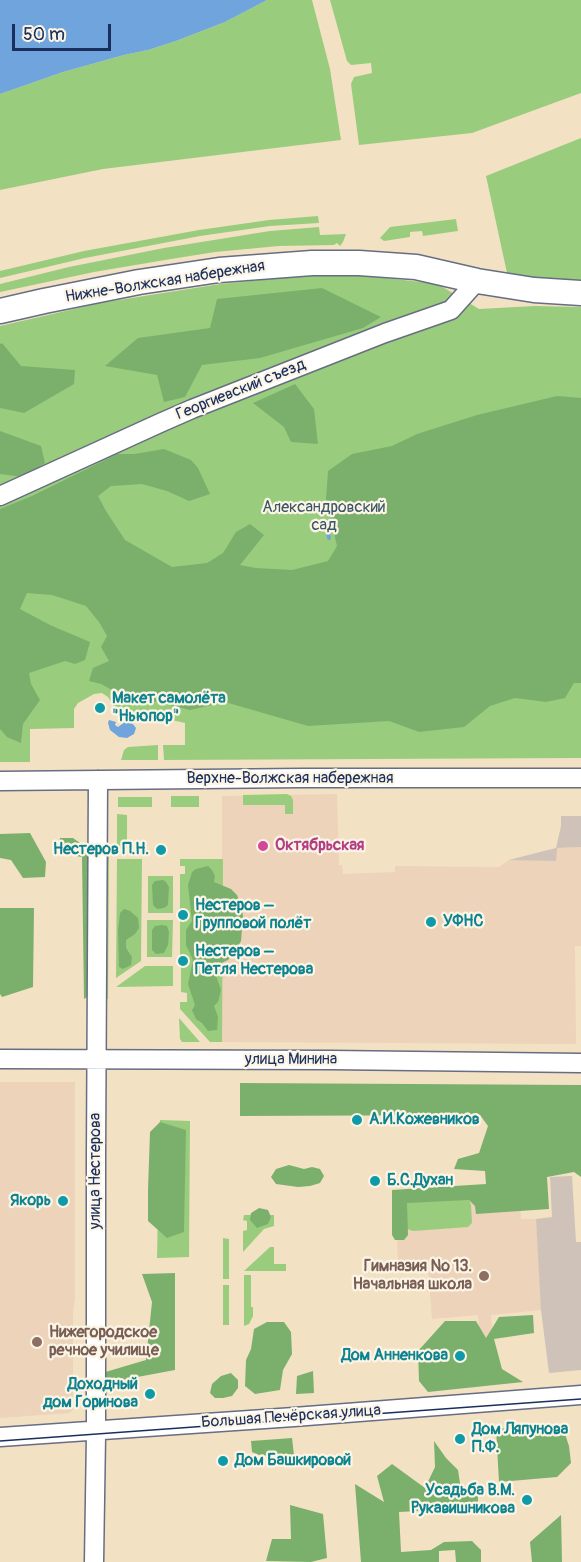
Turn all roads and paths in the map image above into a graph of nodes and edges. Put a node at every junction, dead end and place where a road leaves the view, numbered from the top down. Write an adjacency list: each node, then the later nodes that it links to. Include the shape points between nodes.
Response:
1 (477, 280): 2 (main road, Нижне-Волжская набережная); 3 (main road, Нижне-Волжская набережная, via 416,267 359,263 265,266 139,282); 4 (street, Георгиевский съезд, via 451,310 171,418)
2 (581, 293)
3 (0, 311)
4 (0, 496)
5 (581, 778): 6 (street, Верхне-Волжская набережная)
6 (98, 780): 7 (street, Верхне-Волжская набережная); 9 (street, улица Нестерова)
7 (0, 781)
8 (0, 1059): 9 (street, улица Минина)
9 (97, 1059): 10 (street, улица Минина); 12 (street, улица Нестерова)
10 (581, 1063)
11 (581, 1395): 12 (street, Большая Печёрская улица)
12 (96, 1431): 13 (street, Большая Печёрская улица); 14 (street, улица Нестерова)
13 (0, 1437)
14 (94, 1562)

